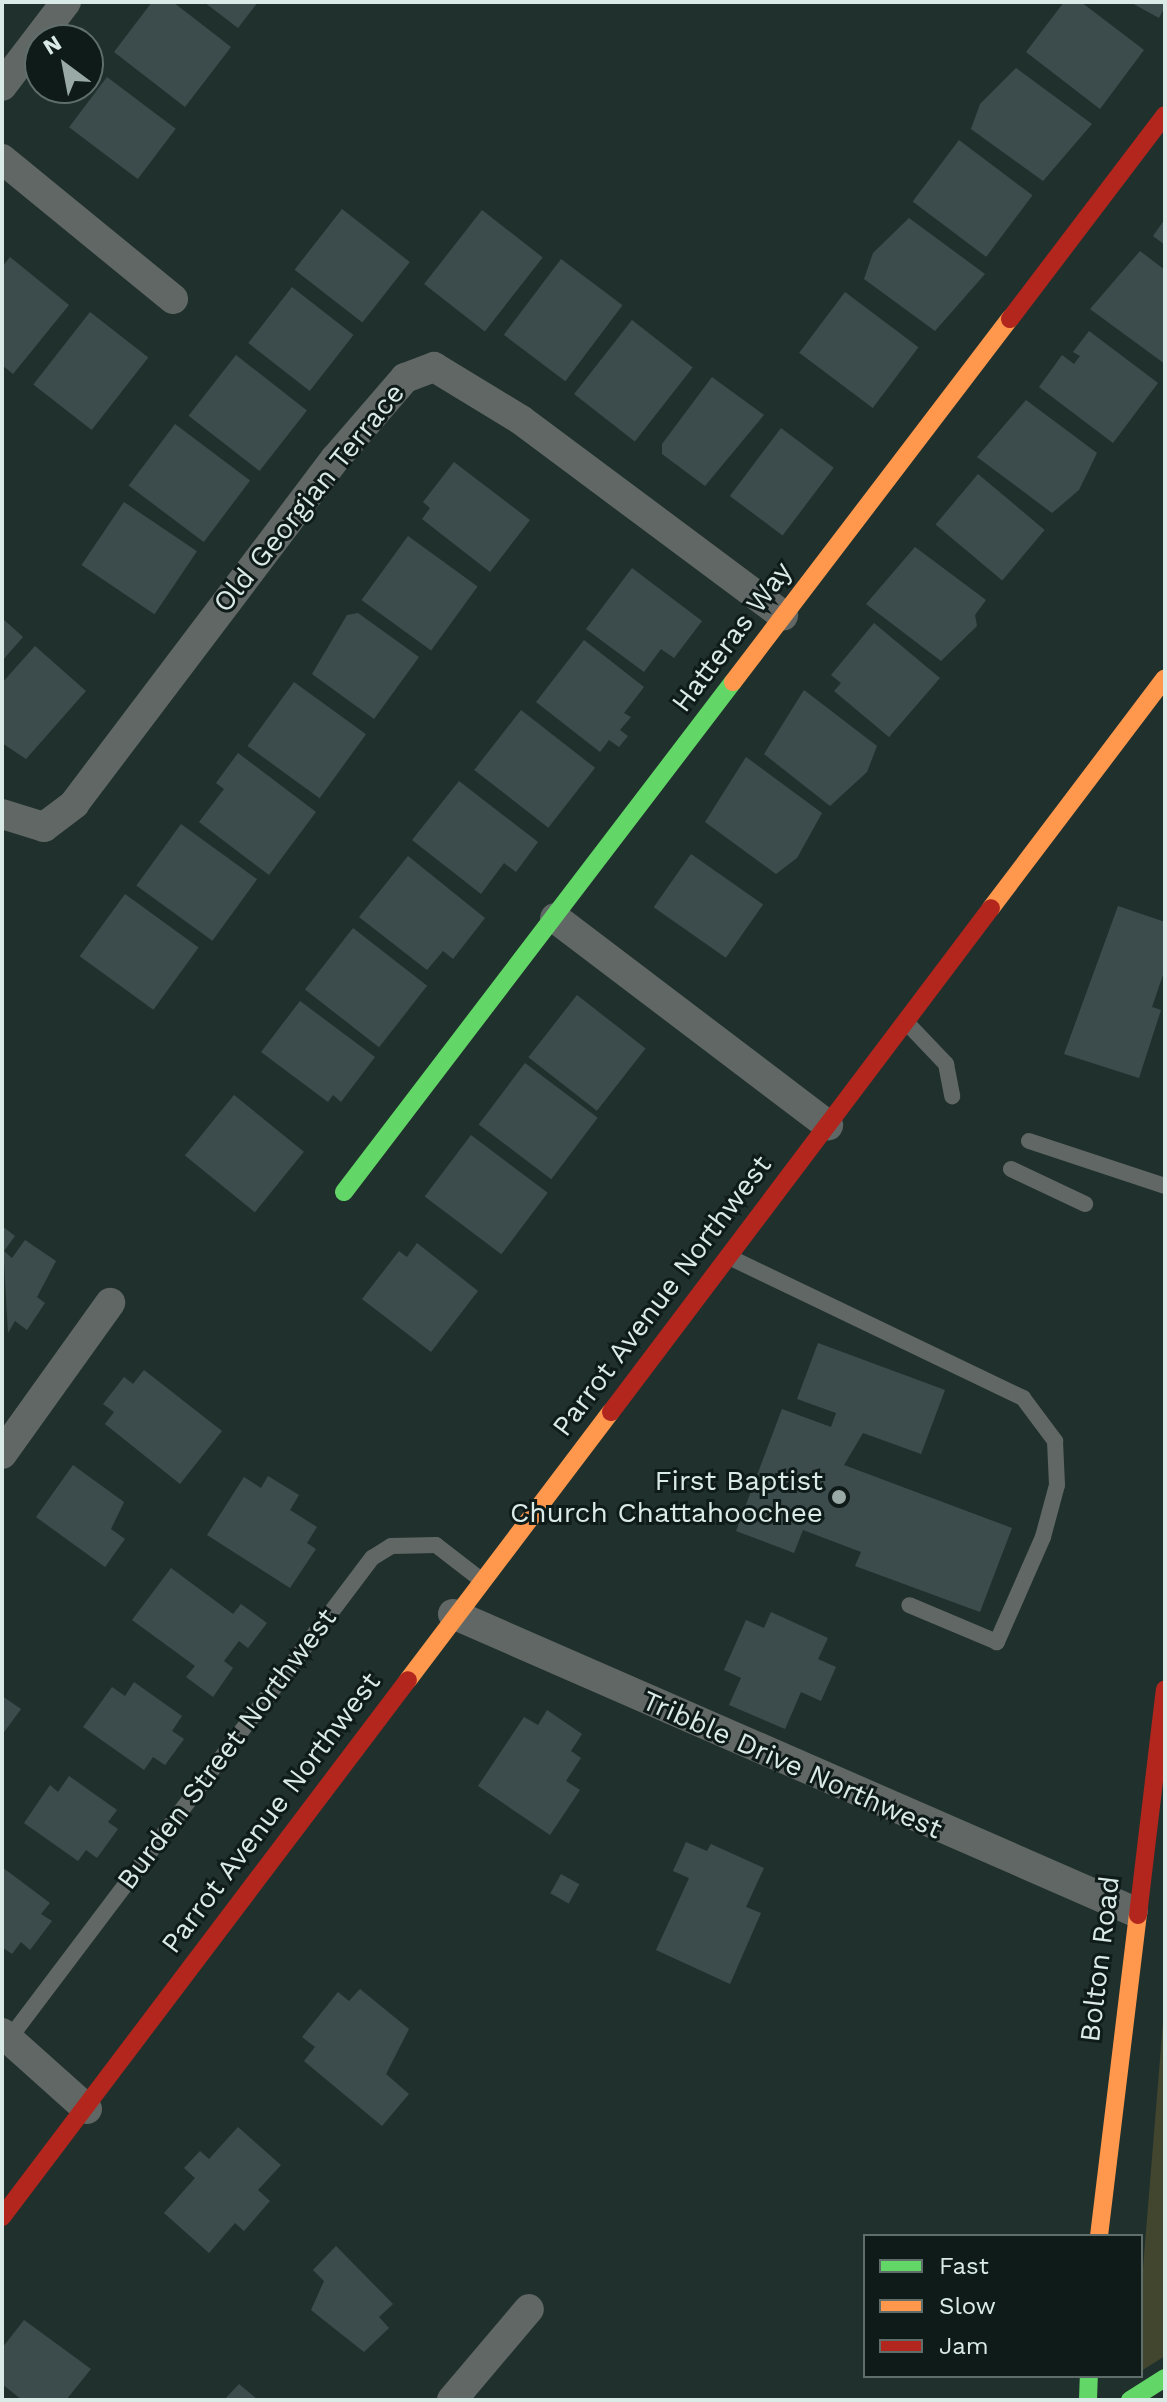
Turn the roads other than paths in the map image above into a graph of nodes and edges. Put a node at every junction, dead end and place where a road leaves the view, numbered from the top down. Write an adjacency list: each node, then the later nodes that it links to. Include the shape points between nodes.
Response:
1 (66, 2): 2 (street)
2 (2, 86)
3 (1165, 115): 6 (street, Hatteras Way)
4 (2, 159): 5 (street)
5 (173, 299)
6 (783, 615): 8 (street, Old Georgian Terrace, via 521,420 434,367 405,378 335,459 74,804 44,827); 9 (street, Hatteras Way)
7 (1165, 678): 10 (street, Parrot Avenue Northwest)
8 (2, 814)
9 (555, 918): 12 (street); 16 (street, Hatteras Way)
10 (906, 1022): 11 (lane, via 946,1064); 12 (street, Parrot Avenue Northwest)
11 (952, 1096)
12 (828, 1125): 18 (street, Parrot Avenue Northwest)
13 (1029, 1141): 15 (lane)
14 (1011, 1169): 17 (lane)
15 (1165, 1186)
16 (344, 1192)
17 (1085, 1204)
18 (728, 1256): 21 (street, Parrot Avenue Northwest); 22 (lane, via 1023,1398 1055,1441 1057,1485 1043,1537 997,1642)
19 (110, 1303): 20 (street)
20 (2, 1454)
21 (480, 1579): 23 (street, Parrot Avenue Northwest); 26 (lane, Burden Street Northwest, via 436,1545 391,1546 372,1558)
22 (909, 1605)
23 (453, 1614): 25 (street, Tribble Drive Northwest, via 846,1781); 27 (street, Parrot Avenue Northwest)
24 (1165, 1690): 25 (street, Bolton Road)
25 (1133, 1911): 29 (street, Bolton Road)
26 (5, 2036): 27 (street)
27 (87, 2109): 28 (street, Parrot Avenue Northwest)
28 (2, 2217)
29 (1099, 2234)
30 (529, 2309): 33 (street)
31 (1089, 2378): 34 (street)
32 (1165, 2378): 35 (street)
33 (452, 2400)
34 (1088, 2400)
35 (1130, 2400)

